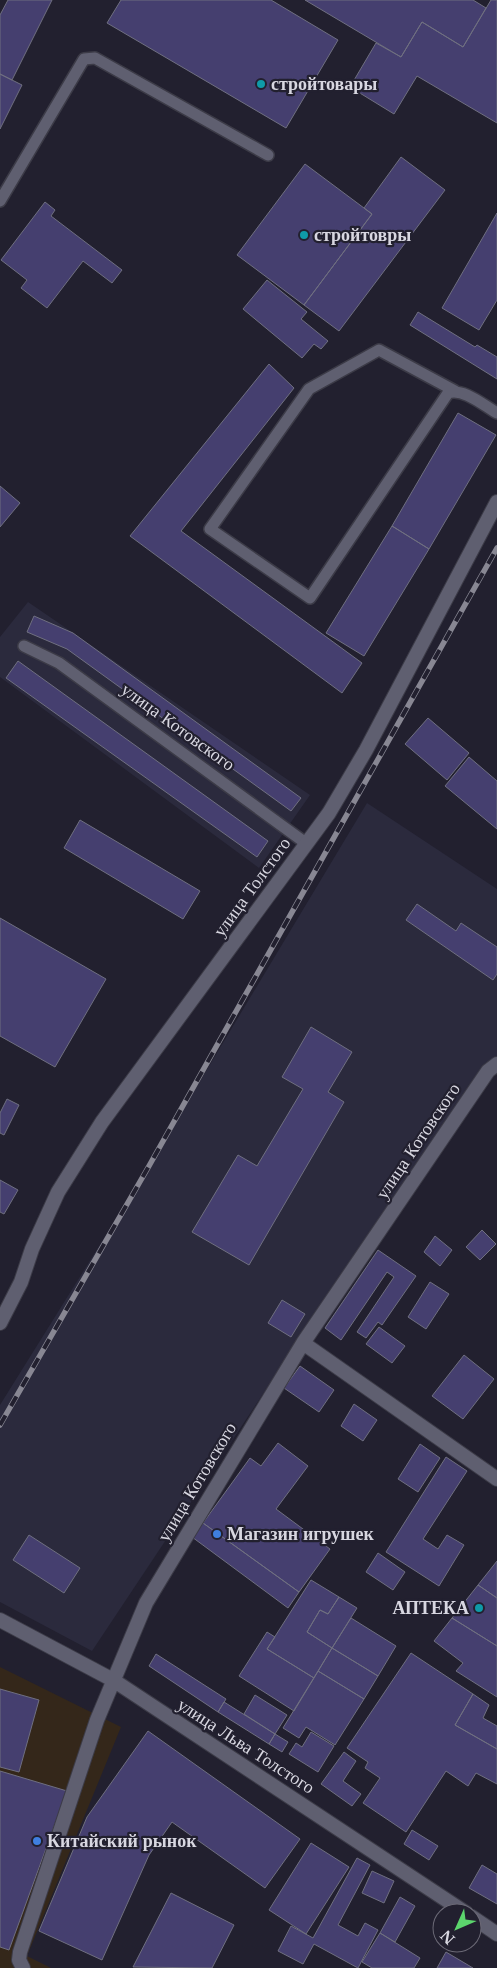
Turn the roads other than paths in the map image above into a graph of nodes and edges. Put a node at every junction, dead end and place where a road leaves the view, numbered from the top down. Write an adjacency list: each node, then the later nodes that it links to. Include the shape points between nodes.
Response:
1 (268, 155): 2 (lane, via 95,58 84,59)
2 (0, 201)
3 (455, 391): 3 (lane, via 379,350 308,389 210,528 310,598 448,393); 4 (lane)
4 (497, 413)
5 (497, 502): 7 (street, улица Толстого, via 366,750)
6 (24, 646): 7 (lane, улица Котовского, via 59,662)
7 (307, 844): 9 (street, улица Толстого, via 102,1122 58,1192 21,1282)
8 (497, 1064): 10 (street, улица Котовского, via 488,1071)
9 (0, 1323)
10 (303, 1343): 11 (street); 13 (street, улица Котовского, via 146,1603)
11 (497, 1479)
12 (0, 1620): 13 (street, улица Льва Толстого)
13 (113, 1680): 14 (street, улица Льва Толстого); 17 (street, улица Котовского, via 96,1720 20,1952)
14 (451, 1903)
15 (482, 1924): 16 (street)
16 (497, 1934)
17 (22, 1966)

